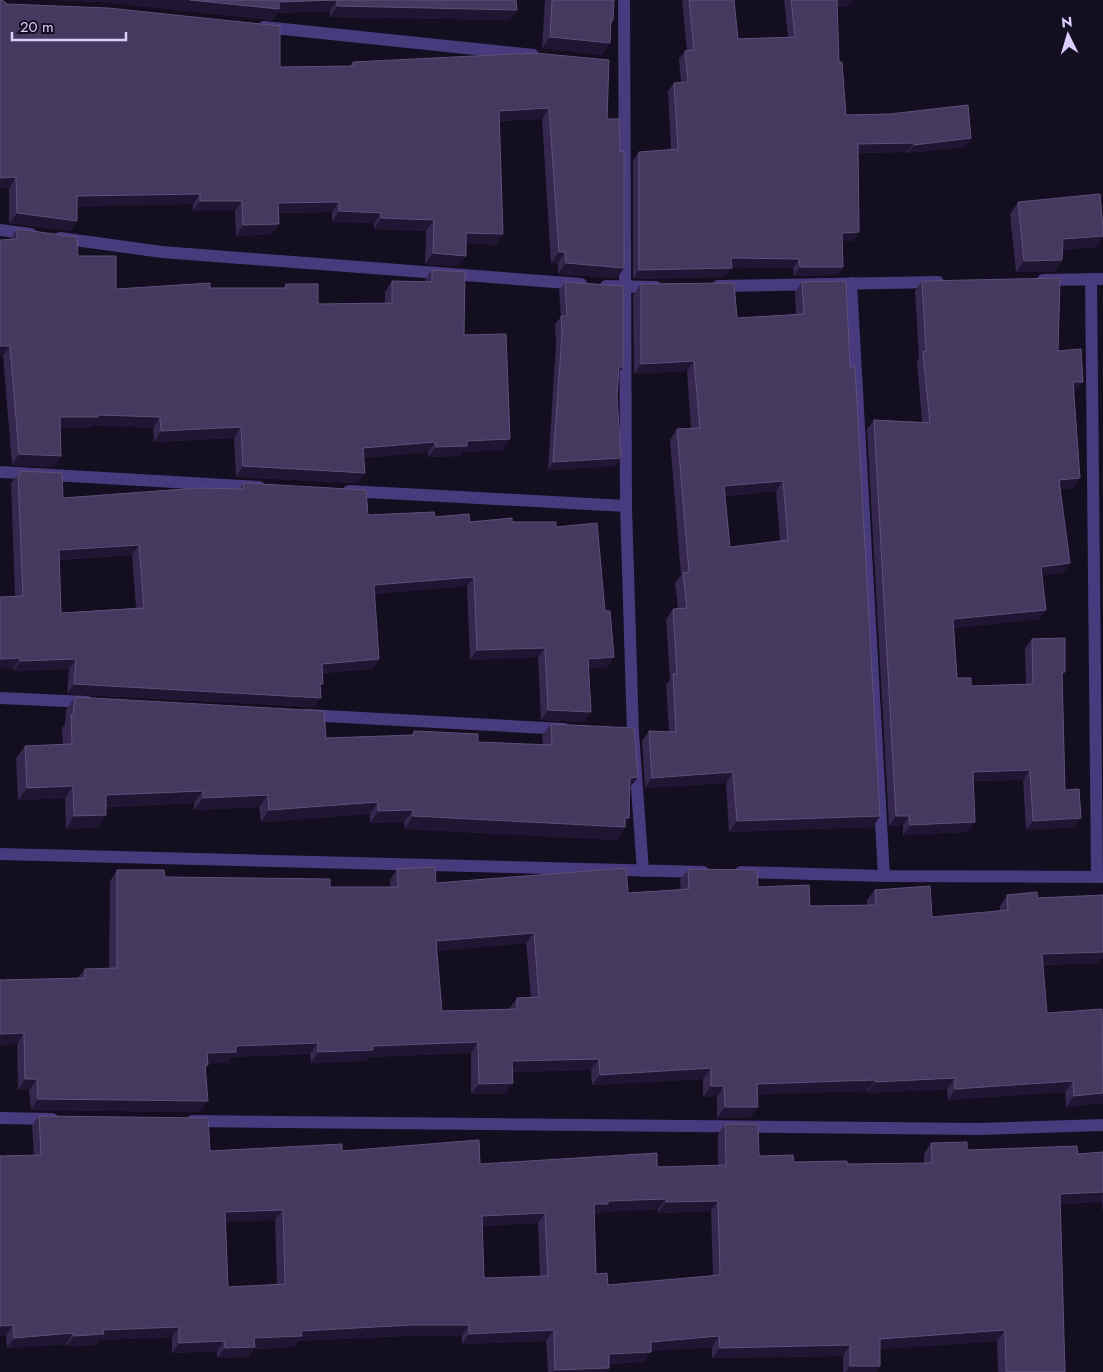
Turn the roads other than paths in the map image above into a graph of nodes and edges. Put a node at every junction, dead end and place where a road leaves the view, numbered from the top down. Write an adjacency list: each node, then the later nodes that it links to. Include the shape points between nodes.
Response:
1 (624, 0): 11 (street, via 618,64)
2 (249, 25): 3 (street)
3 (544, 57)
4 (0, 230): 11 (street, via 162,252)
5 (1097, 279): 6 (street); 23 (street)
6 (1031, 280)
7 (951, 282): 8 (street)
8 (851, 283): 10 (street); 22 (street)
9 (665, 286): 11 (street)
10 (704, 286)
11 (625, 287): 15 (street)
12 (0, 472): 13 (street)
13 (269, 487)
14 (339, 491): 15 (street)
15 (626, 506): 21 (street, via 628,733)
16 (0, 698): 17 (street)
17 (99, 703)
18 (297, 714): 19 (street)
19 (574, 730)
20 (0, 854): 21 (street)
21 (643, 872): 22 (street)
22 (884, 876): 23 (street)
23 (1100, 876)
24 (0, 1118): 25 (street)
25 (70, 1119)
26 (180, 1120): 27 (street, via 978,1129)
27 (1103, 1125)

